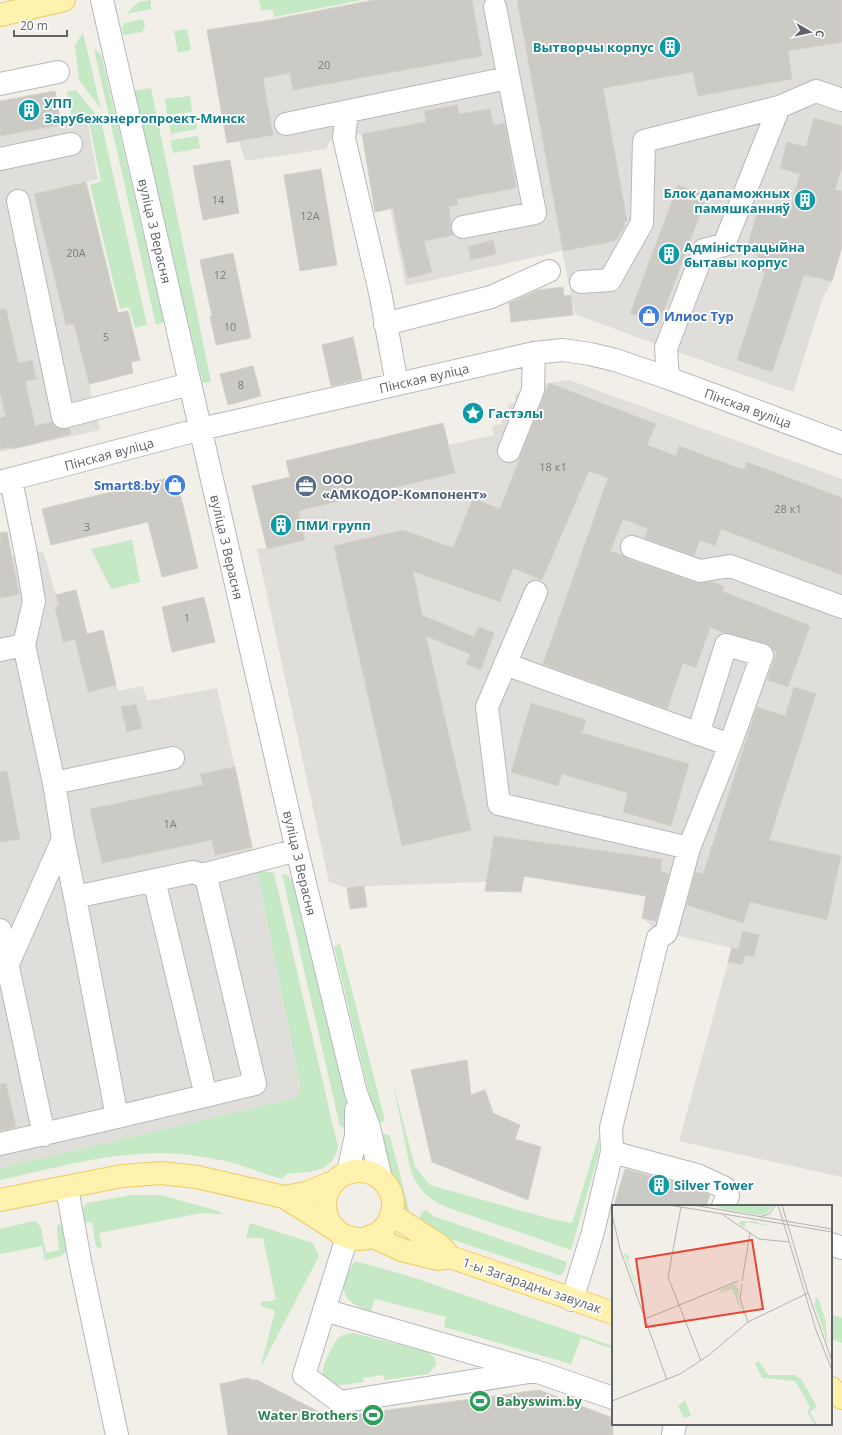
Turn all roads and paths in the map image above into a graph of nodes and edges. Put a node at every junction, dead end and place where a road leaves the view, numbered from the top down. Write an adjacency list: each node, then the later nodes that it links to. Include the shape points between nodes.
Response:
1 (64, 0): 4 (main road)
2 (102, 0): 21 (street, вуліца 3 Верасня)
3 (494, 7): 6 (street)
4 (0, 15)
5 (58, 72): 7 (street)
6 (508, 78): 10 (street); 15 (street, via 535,213)
7 (0, 84)
8 (842, 100): 9 (street, via 816,90)
9 (779, 107): 17 (street, via 644,141 642,223 610,280); 20 (street, via 724,245 704,250 666,348)
10 (347, 112): 11 (street); 18 (street, via 344,138 380,292)
11 (286, 124)
12 (71, 144): 13 (street)
13 (0, 159)
14 (18, 201): 21 (street, via 63,417)
15 (463, 228)
16 (549, 271): 18 (street, via 491,297)
17 (581, 282)
18 (385, 324): 22 (street)
19 (534, 353): 20 (street, Пінская вуліца, via 563,350 590,354); 22 (street, Пінская вуліца); 25 (street, via 533,390)
20 (668, 378): 24 (street, Пінская вуліца)
21 (190, 384): 23 (street, вуліца 3 Верасня)
22 (397, 384): 23 (street, Пінская вуліца)
23 (201, 429): 26 (street, Пінская вуліца); 39 (street, вуліца 3 Верасня)
24 (842, 443)
25 (509, 451)
26 (5, 481): 30 (street, via 26,554 34,601)
27 (632, 547): 29 (street, via 700,571 730,566)
28 (536, 592): 32 (street)
29 (842, 607)
30 (24, 645): 31 (street); 36 (street)
31 (0, 650)
32 (505, 664): 33 (street); 38 (street, via 487,707 499,804)
33 (698, 734): 34 (street); 34 (street, via 726,645 762,655)
34 (730, 745): 38 (street)
35 (173, 758): 36 (street)
36 (54, 783): 37 (street)
37 (63, 839): 42 (street); 44 (street)
38 (689, 848): 50 (street, via 666,933 658,938 611,1128)
39 (297, 850): 40 (street); 45 (street, вуліца 3 Верасня)
40 (202, 875): 41 (street, via 193,872); 46 (street, via 207,881 255,1084)
41 (154, 880): 42 (street); 46 (street)
42 (75, 896): 47 (street)
43 (0, 930): 44 (street)
44 (7, 966): 48 (street)
45 (356, 1093): 51 (street, вуліца 3 Верасня, via 356,1136); 52 (street, вуліца 3 Верасня, via 369,1127)
46 (206, 1096): 47 (street)
47 (117, 1118): 48 (street)
48 (44, 1135): 49 (street)
49 (0, 1144)
50 (612, 1152): 56 (street, via 697,1175 725,1188 728,1196); 63 (street)
51 (341, 1177): 52 (main road, via 356,1171 365,1171); 54 (main road, via 306,1193); 58 (main road, via 329,1188 324,1204 328,1220)
52 (381, 1179): 57 (main road, via 392,1199)
53 (67, 1188): 54 (main road, via 122,1176 161,1173 197,1177); 55 (main road); 73 (street)
54 (284, 1198): 58 (main road)
55 (0, 1200)
56 (724, 1205)
57 (391, 1214): 59 (main road, via 384,1228); 62 (main road, 1-ы Загарадны завулак, via 442,1247)
58 (340, 1232): 59 (main road, via 364,1239); 64 (street)
59 (371, 1236): 62 (main road, 1-ы Загарадны завулак, via 402,1250 438,1259)
60 (832, 1244): 61 (street)
61 (842, 1248)
62 (450, 1257): 63 (main road, 1-ы Загарадны завулак)
63 (572, 1300): 65 (main road, 1-ы Загарадны завулак)
64 (324, 1310): 66 (street); 66 (street, via 304,1375 340,1402)
65 (612, 1313)
66 (535, 1371): 70 (street)
67 (832, 1387): 69 (main road)
68 (832, 1388): 71 (main road)
69 (842, 1391)
70 (612, 1398)
71 (842, 1398)
72 (675, 1425): 74 (street)
73 (117, 1435)
74 (673, 1435)

